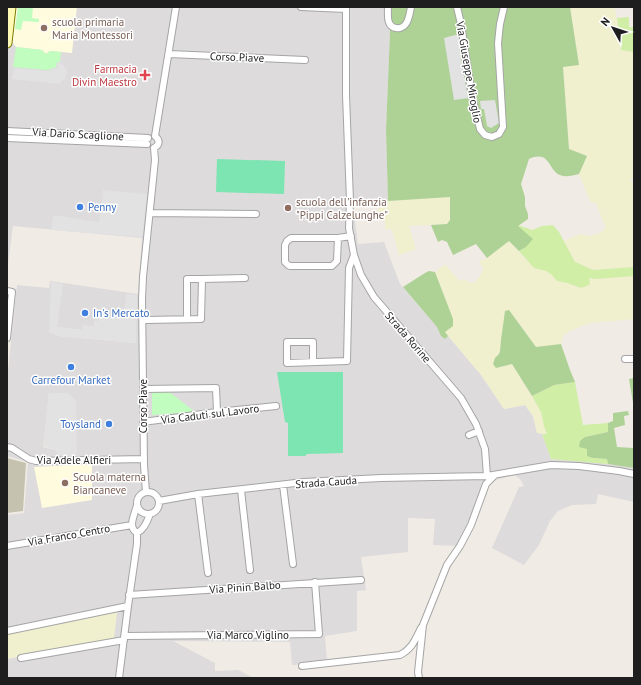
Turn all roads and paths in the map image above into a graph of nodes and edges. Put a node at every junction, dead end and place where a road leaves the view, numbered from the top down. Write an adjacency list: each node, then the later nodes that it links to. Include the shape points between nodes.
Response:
1 (11, 7): 9 (main road)
2 (176, 7): 10 (street, Corso Piave)
3 (301, 7): 8 (street)
4 (388, 7): 5 (street, via 389,23 400,28 406,24)
5 (411, 7)
6 (457, 7): 7 (street, Via Giuseppe Miroglio, via 480,129 485,135 492,137 499,134 503,128 498,43)
7 (504, 7)
8 (346, 8): 19 (street, Strada Rorine)
9 (7, 43)
10 (168, 54): 11 (street, Corso Piave); 13 (street, Corso Piave)
11 (304, 60)
12 (7, 131): 15 (street, Via Dario Scaglione)
13 (155, 136): 15 (street, via 151,136); 16 (street, Corso Piave, via 159,142)
14 (7, 138): 15 (street, Via Dario Scaglione)
15 (148, 141): 16 (street, via 151,148)
16 (154, 148): 17 (street, Corso Piave)
17 (150, 213): 18 (street); 25 (street, Corso Piave, via 143,277)
18 (256, 214)
19 (351, 236): 20 (street); 21 (street, Strada Rorine)
20 (338, 238): 20 (street, via 290,238 285,243 285,262 290,266 332,266 337,261)
21 (354, 255): 30 (street, via 349,268 347,361); 35 (street, Strada Rorine, via 361,275 374,297 461,398)
22 (245, 278): 23 (street)
23 (202, 280): 26 (street, via 201,319); 26 (street, via 187,279)
24 (7, 291): 27 (street, via 12,292)
25 (142, 320): 26 (street); 31 (street, Corso Piave)
26 (187, 320)
27 (7, 338)
28 (625, 359): 29 (street)
29 (634, 359)
30 (313, 362): 30 (street, via 287,363 287,342 313,342)
31 (143, 389): 33 (street, via 216,388); 34 (street, Corso Piave)
32 (276, 406): 33 (street, Via Caduti sul Lavoro)
33 (217, 412): 34 (street, Via Caduti sul Lavoro)
34 (143, 422): 38 (street, Corso Piave)
35 (479, 431): 36 (street); 41 (street, Strada Rorine, via 485,449)
36 (469, 435)
37 (7, 447): 38 (street, Via Adele Alfieri, via 36,461)
38 (144, 459): 44 (street, Corso Piave)
39 (495, 474): 40 (street, Strada Cauda, via 551,465 579,466); 41 (street, Strada Cauda); 59 (street, via 486,484 471,525 447,565)
40 (634, 474)
41 (487, 476): 42 (street, Strada Cauda, via 381,478)
42 (283, 485): 43 (street, Strada Cauda); 52 (street)
43 (241, 490): 45 (street, Strada Cauda); 53 (street)
44 (146, 492): 46 (street, via 154,494); 47 (street, via 139,497)
45 (198, 494): 46 (street, Strada Cauda); 54 (street)
46 (158, 501): 48 (street, via 157,509)
47 (137, 505): 48 (street, via 142,512); 49 (street)
48 (150, 514): 50 (street, via 144,528)
49 (132, 525): 50 (street); 51 (street, Via Franco Centro)
50 (137, 533): 57 (street)
51 (7, 546)
52 (293, 564)
53 (250, 570)
54 (208, 573)
55 (361, 580): 56 (street, Via Pinin Balbo)
56 (315, 582): 57 (street, Via Pinin Balbo); 61 (street, Via Marco Viglino, via 319,634)
57 (129, 595): 58 (street)
58 (128, 606): 60 (street); 61 (street)
59 (423, 625): 63 (street, via 410,649 400,655); 65 (street)
60 (7, 631)
61 (125, 638): 62 (street); 64 (street)
62 (21, 658)
63 (302, 666)
64 (119, 678)
65 (419, 678)

